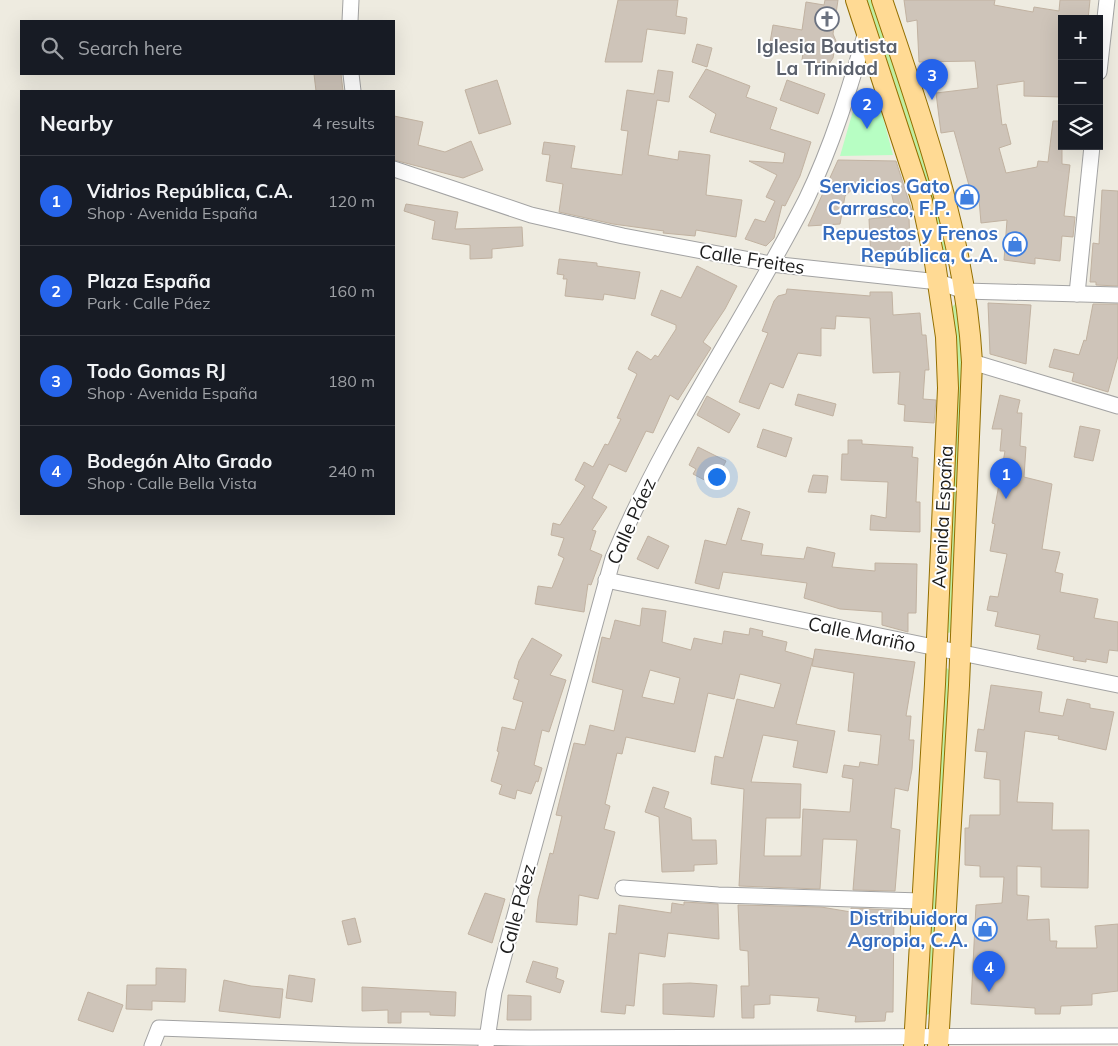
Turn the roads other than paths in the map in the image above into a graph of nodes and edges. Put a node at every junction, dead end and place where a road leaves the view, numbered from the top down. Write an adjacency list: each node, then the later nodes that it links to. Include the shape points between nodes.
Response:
1 (351, 0): 5 (street)
2 (856, 0): 6 (main road, Avenida España)
3 (882, 0): 14 (main road, Avenida España, via 937,168)
4 (1107, 0): 7 (street)
5 (350, 20)
6 (866, 30): 12 (street, Calle Páez, via 852,82 820,171); 13 (main road, Avenida España, via 912,166)
7 (1100, 60)
8 (351, 75): 9 (street)
9 (353, 90)
10 (1092, 150): 15 (street)
11 (395, 169): 12 (street, Calle Freites, via 531,215)
12 (771, 264): 13 (street, Calle Freites); 19 (street, Calle Páez, via 676,428 626,526)
13 (938, 282): 14 (street, Calle Freites); 20 (main road, Avenida España, via 946,337 948,388)
14 (964, 291): 15 (street, Calle Freites); 17 (main road, Avenida España)
15 (1077, 294): 16 (street, Calle Freites)
16 (1118, 295)
17 (972, 362): 18 (street); 21 (main road, Avenida España)
18 (1118, 406)
19 (606, 580): 20 (street, Calle Mariño); 28 (street, Calle Páez, via 494,992)
20 (936, 650): 21 (street, Calle Mariño); 24 (main road, Avenida España)
21 (960, 654): 22 (street, Calle Mariño); 27 (main road, Avenida España)
22 (1118, 686)
23 (623, 888): 24 (street)
24 (921, 901): 26 (main road, Avenida España)
25 (1118, 1036): 27 (street)
26 (914, 1041): 27 (street); 28 (street)
27 (938, 1041)
28 (487, 1042): 29 (street, via 159,1028)
29 (152, 1046)

